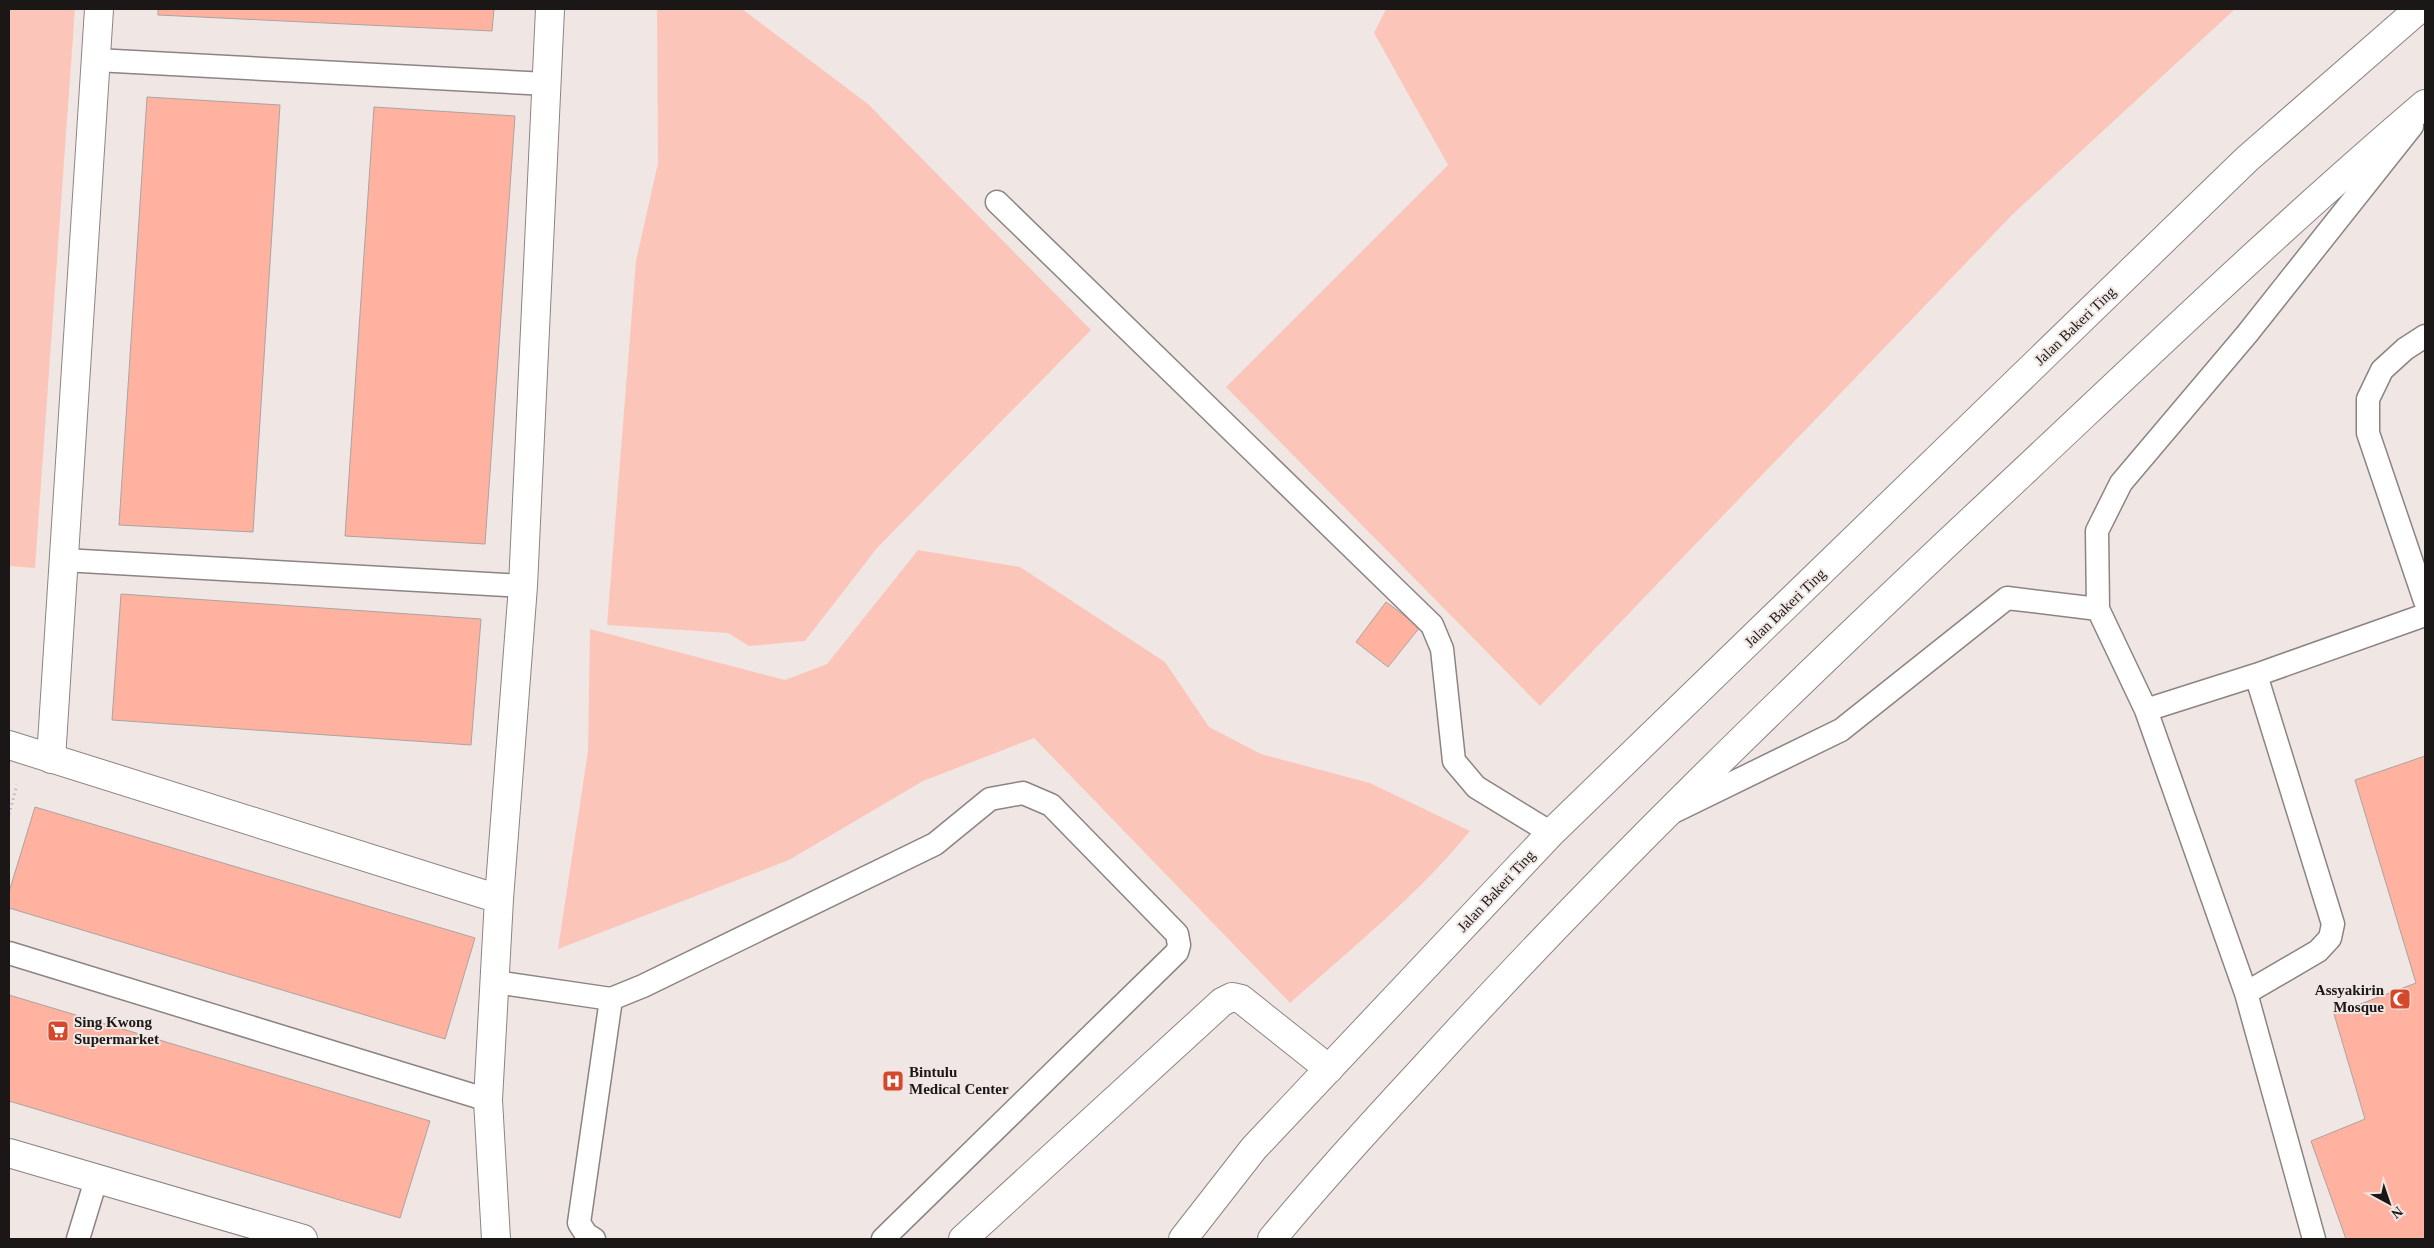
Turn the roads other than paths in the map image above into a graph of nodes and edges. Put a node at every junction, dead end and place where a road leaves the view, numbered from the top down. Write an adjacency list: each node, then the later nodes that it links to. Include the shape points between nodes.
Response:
1 (99, 9): 4 (main road)
2 (550, 9): 5 (main road)
3 (2419, 9): 20 (main road, Jalan Bakeri Ting, via 2247,159)
4 (96, 60): 5 (lane); 10 (main road)
5 (547, 84): 11 (main road)
6 (2425, 104): 19 (main road, via 2292,221 1840,643)
7 (2425, 109): 13 (lane, via 2247,334 2121,483 2097,531)
8 (997, 202): 20 (lane, via 1432,625 1442,649 1454,761 1476,787)
9 (2425, 336): 12 (lane, via 2382,370 2368,399 2368,433)
10 (64, 560): 11 (lane); 18 (main road)
11 (523, 586): 21 (main road)
12 (2425, 601)
13 (2098, 609): 16 (lane); 19 (lane, via 2007,598 1841,730)
14 (2425, 616): 15 (lane)
15 (2256, 675): 16 (lane); 24 (lane, via 2333,924 2330,938 2318,951)
16 (2146, 710): 24 (lane)
17 (9, 745): 18 (main road)
18 (51, 759): 21 (main road)
19 (1660, 819): 37 (main road, via 1483,1003 1318,1183)
20 (1551, 833): 26 (main road, Jalan Bakeri Ting)
21 (499, 899): 23 (main road)
22 (9, 953): 27 (lane)
23 (495, 982): 25 (lane); 27 (main road)
24 (2246, 994): 38 (lane)
25 (611, 999): 33 (lane, via 579,1223); 34 (lane, via 935,844 990,799 1023,793 1051,805 1177,934 1180,945 1177,952 1112,1017)
26 (1329, 1069): 35 (main road, via 1241,1000 1232,997 1214,1008); 36 (main road, Jalan Bakeri Ting, via 1254,1148)
27 (488, 1100): 32 (main road)
28 (9, 1153): 29 (main road)
29 (96, 1180): 30 (lane); 31 (main road)
30 (78, 1239)
31 (304, 1239)
32 (496, 1239)
33 (594, 1239)
34 (883, 1239)
35 (963, 1239)
36 (1183, 1239)
37 (1272, 1239)
38 (2314, 1239)

